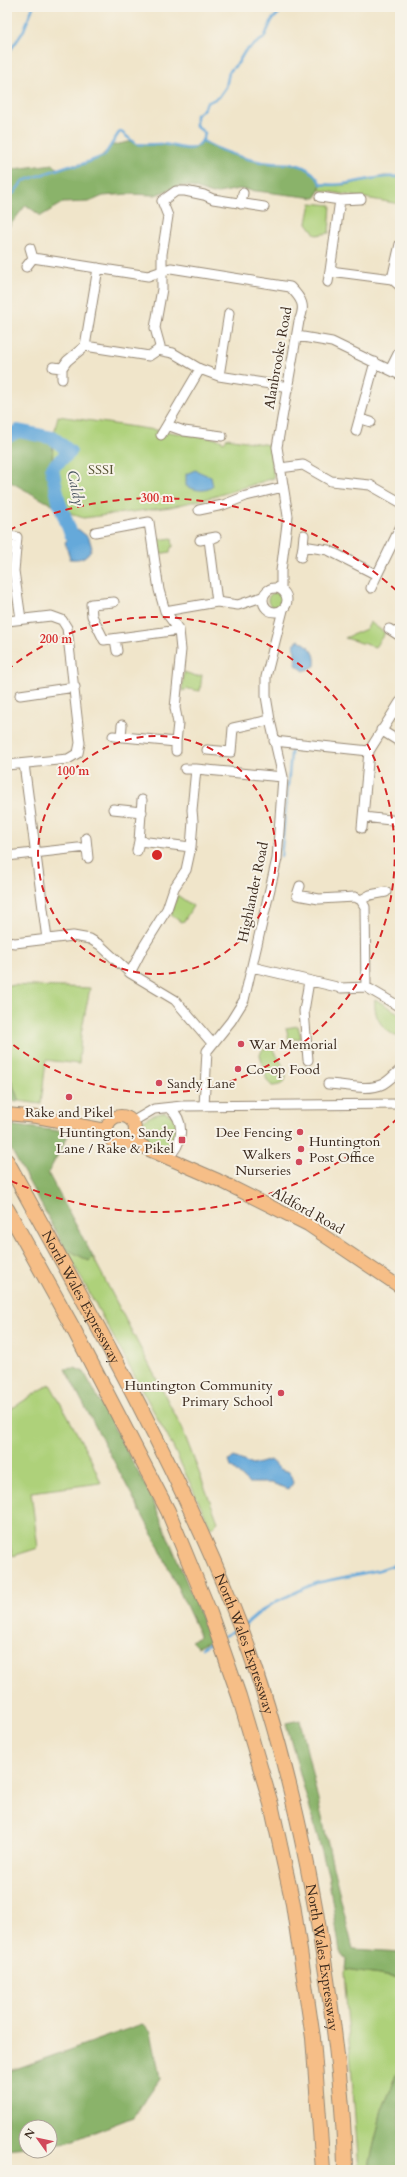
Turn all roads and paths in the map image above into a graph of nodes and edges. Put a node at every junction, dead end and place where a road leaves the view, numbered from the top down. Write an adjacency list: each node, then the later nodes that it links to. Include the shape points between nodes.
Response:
1 (242, 193): 5 (street)
2 (320, 197): 4 (street)
3 (361, 199): 4 (street)
4 (340, 200): 12 (street, via 328,252)
5 (241, 204): 6 (street); 13 (street, via 185,191 176,191 162,201 168,216)
6 (264, 207)
7 (400, 244): 14 (street)
8 (30, 248): 9 (street)
9 (33, 258): 10 (street); 11 (street, Alanbrooke Road)
10 (26, 267)
11 (98, 268): 13 (street, Alanbrooke Road, via 148,276); 19 (street)
12 (330, 271): 14 (street); 15 (street)
13 (161, 273): 18 (street, Alanbrooke Road, via 171,268 290,287 303,302); 20 (street, via 162,289 155,328 160,346)
14 (392, 279): 16 (street)
15 (328, 282)
16 (400, 286)
17 (229, 314): 26 (street)
18 (297, 336): 22 (street, via 332,342); 28 (street, Alanbrooke Road)
19 (85, 346): 20 (street, via 149,356); 27 (street, via 58,367)
20 (158, 350): 23 (street, via 173,353)
21 (400, 350): 24 (street)
22 (375, 362): 24 (street); 29 (street)
23 (200, 369): 26 (street); 31 (street)
24 (390, 370): 25 (street)
25 (400, 375)
26 (219, 376): 28 (street)
27 (62, 379)
28 (289, 387): 35 (street, Alanbrooke Road, via 277,447)
29 (361, 419): 30 (street); 32 (street)
30 (371, 422)
31 (167, 425): 33 (street); 34 (street, via 184,431)
32 (356, 432)
33 (161, 435)
34 (222, 436)
35 (280, 468): 36 (street, Alanbrooke Road); 37 (street, via 303,465 331,481 370,485)
36 (283, 488): 38 (street); 48 (street, Alanbrooke Road, via 288,516)
37 (400, 502)
38 (199, 510)
39 (400, 528): 46 (street)
40 (94, 532): 52 (street, via 149,522 156,535 159,590)
41 (304, 535): 44 (street)
42 (7, 536): 54 (street, via 19,534 14,571)
43 (208, 539): 51 (street)
44 (304, 546): 45 (street); 46 (street, via 328,550)
45 (301, 557)
46 (377, 575): 47 (street)
47 (371, 588)
48 (277, 589): 49 (street, via 266,591); 53 (street, via 287,599)
49 (260, 599): 51 (street, via 238,605); 53 (street, via 266,609)
50 (114, 602): 59 (street, via 91,604 92,616 104,640)
51 (217, 602): 52 (street)
52 (165, 611): 57 (street)
53 (280, 611): 64 (street, Highlander Road, via 266,677)
54 (21, 619): 55 (street); 61 (street, via 51,616 62,620 67,628)
55 (7, 621)
56 (389, 629): 58 (street)
57 (179, 630): 59 (street); 65 (street, via 176,747 117,736)
58 (400, 636)
59 (115, 638): 60 (street)
60 (117, 651)
61 (75, 687): 62 (street); 71 (street, via 80,743 78,752 68,759)
62 (20, 695)
63 (400, 702): 66 (street)
64 (270, 720): 67 (street, Highlander Road); 69 (street, via 233,728 231,752)
65 (122, 725)
66 (381, 730): 68 (street); 70 (street)
67 (274, 741): 70 (street); 75 (street, Highlander Road)
68 (400, 742)
69 (207, 750)
70 (368, 751): 79 (street)
71 (24, 764): 72 (street); 85 (street)
72 (7, 765)
73 (185, 769): 74 (street)
74 (196, 769): 75 (street); 83 (street)
75 (283, 777): 93 (street, Highlander Road, via 278,859)
76 (142, 800): 78 (street)
77 (113, 809): 78 (street)
78 (142, 812): 82 (street)
79 (363, 817): 80 (street); 81 (street)
80 (400, 821)
81 (362, 828)
82 (139, 841): 83 (street); 84 (street)
83 (191, 847): 94 (street, via 186,870 174,888 167,910)
84 (137, 851)
85 (37, 853): 86 (street); 87 (street, via 86,842); 91 (street)
86 (7, 856)
87 (88, 858)
88 (300, 886): 90 (street, via 296,899 355,897)
89 (386, 892): 90 (street, via 370,895)
90 (361, 900): 96 (street, via 365,907)
91 (47, 939): 92 (street); 94 (street, via 73,936 90,939)
92 (7, 942)
93 (252, 967): 95 (street); 98 (street, Highlander Road, via 244,1000 231,1021)
94 (130, 973): 98 (street, via 175,1000)
95 (309, 981): 96 (street, via 340,988); 99 (street, via 304,1011)
96 (366, 987): 97 (street)
97 (400, 1007)
98 (212, 1043): 103 (street, Highlander Road, via 207,1051)
99 (308, 1060)
100 (400, 1070): 101 (street, via 377,1086)
101 (328, 1084)
102 (400, 1104): 103 (street)
103 (204, 1106): 104 (street)
104 (170, 1108): 106 (street, via 154,1110); 109 (street, via 179,1118 181,1130 177,1148)
105 (7, 1114): 107 (main road)
106 (132, 1122): 107 (main road, via 126,1117 118,1116 109,1123); 108 (main road, via 135,1128)
107 (106, 1130): 108 (main road, via 110,1140 116,1144 123,1144)
108 (132, 1139): 109 (main road, Aldford Road)
109 (167, 1158): 112 (main road, Aldford Road, via 218,1180 308,1225)
110 (7, 1161): 114 (highway, North Wales Expressway, via 145,1416 186,1498 238,1623 263,1693 290,1786 314,1896 335,2031)
111 (7, 1209): 113 (highway, North Wales Expressway, via 73,1328 168,1511 239,1696 271,1804 293,1904 313,2038)
112 (400, 1287)
113 (323, 2170)
114 (345, 2170)

